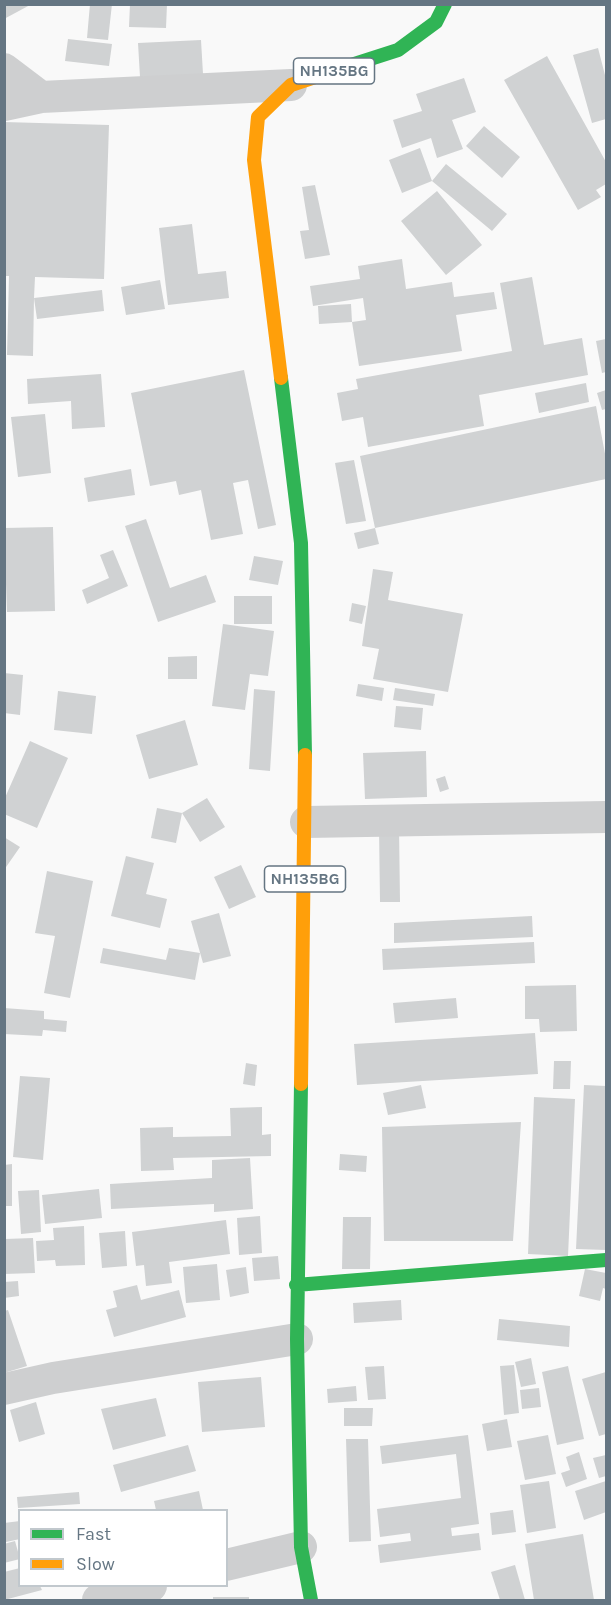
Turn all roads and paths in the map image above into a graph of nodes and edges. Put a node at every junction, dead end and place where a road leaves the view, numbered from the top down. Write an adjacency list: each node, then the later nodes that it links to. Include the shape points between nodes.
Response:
1 (445, 4): 3 (main road, NH135BG, via 436,22 398,50)
2 (4, 69): 4 (street)
3 (291, 85): 4 (street); 7 (main road, NH135BG, via 258,117 254,160 301,543)
4 (41, 97): 5 (street)
5 (4, 105)
6 (606, 817): 7 (street)
7 (306, 822): 9 (main road, NH135BG)
8 (606, 1260): 9 (main road)
9 (297, 1285): 10 (main road, NH135BG)
10 (297, 1338): 11 (street); 12 (main road, NH135BG)
11 (4, 1389)
12 (301, 1547): 13 (street); 16 (main road, NH135BG)
13 (228, 1565)
14 (147, 1587): 15 (street)
15 (98, 1600)
16 (311, 1600)

